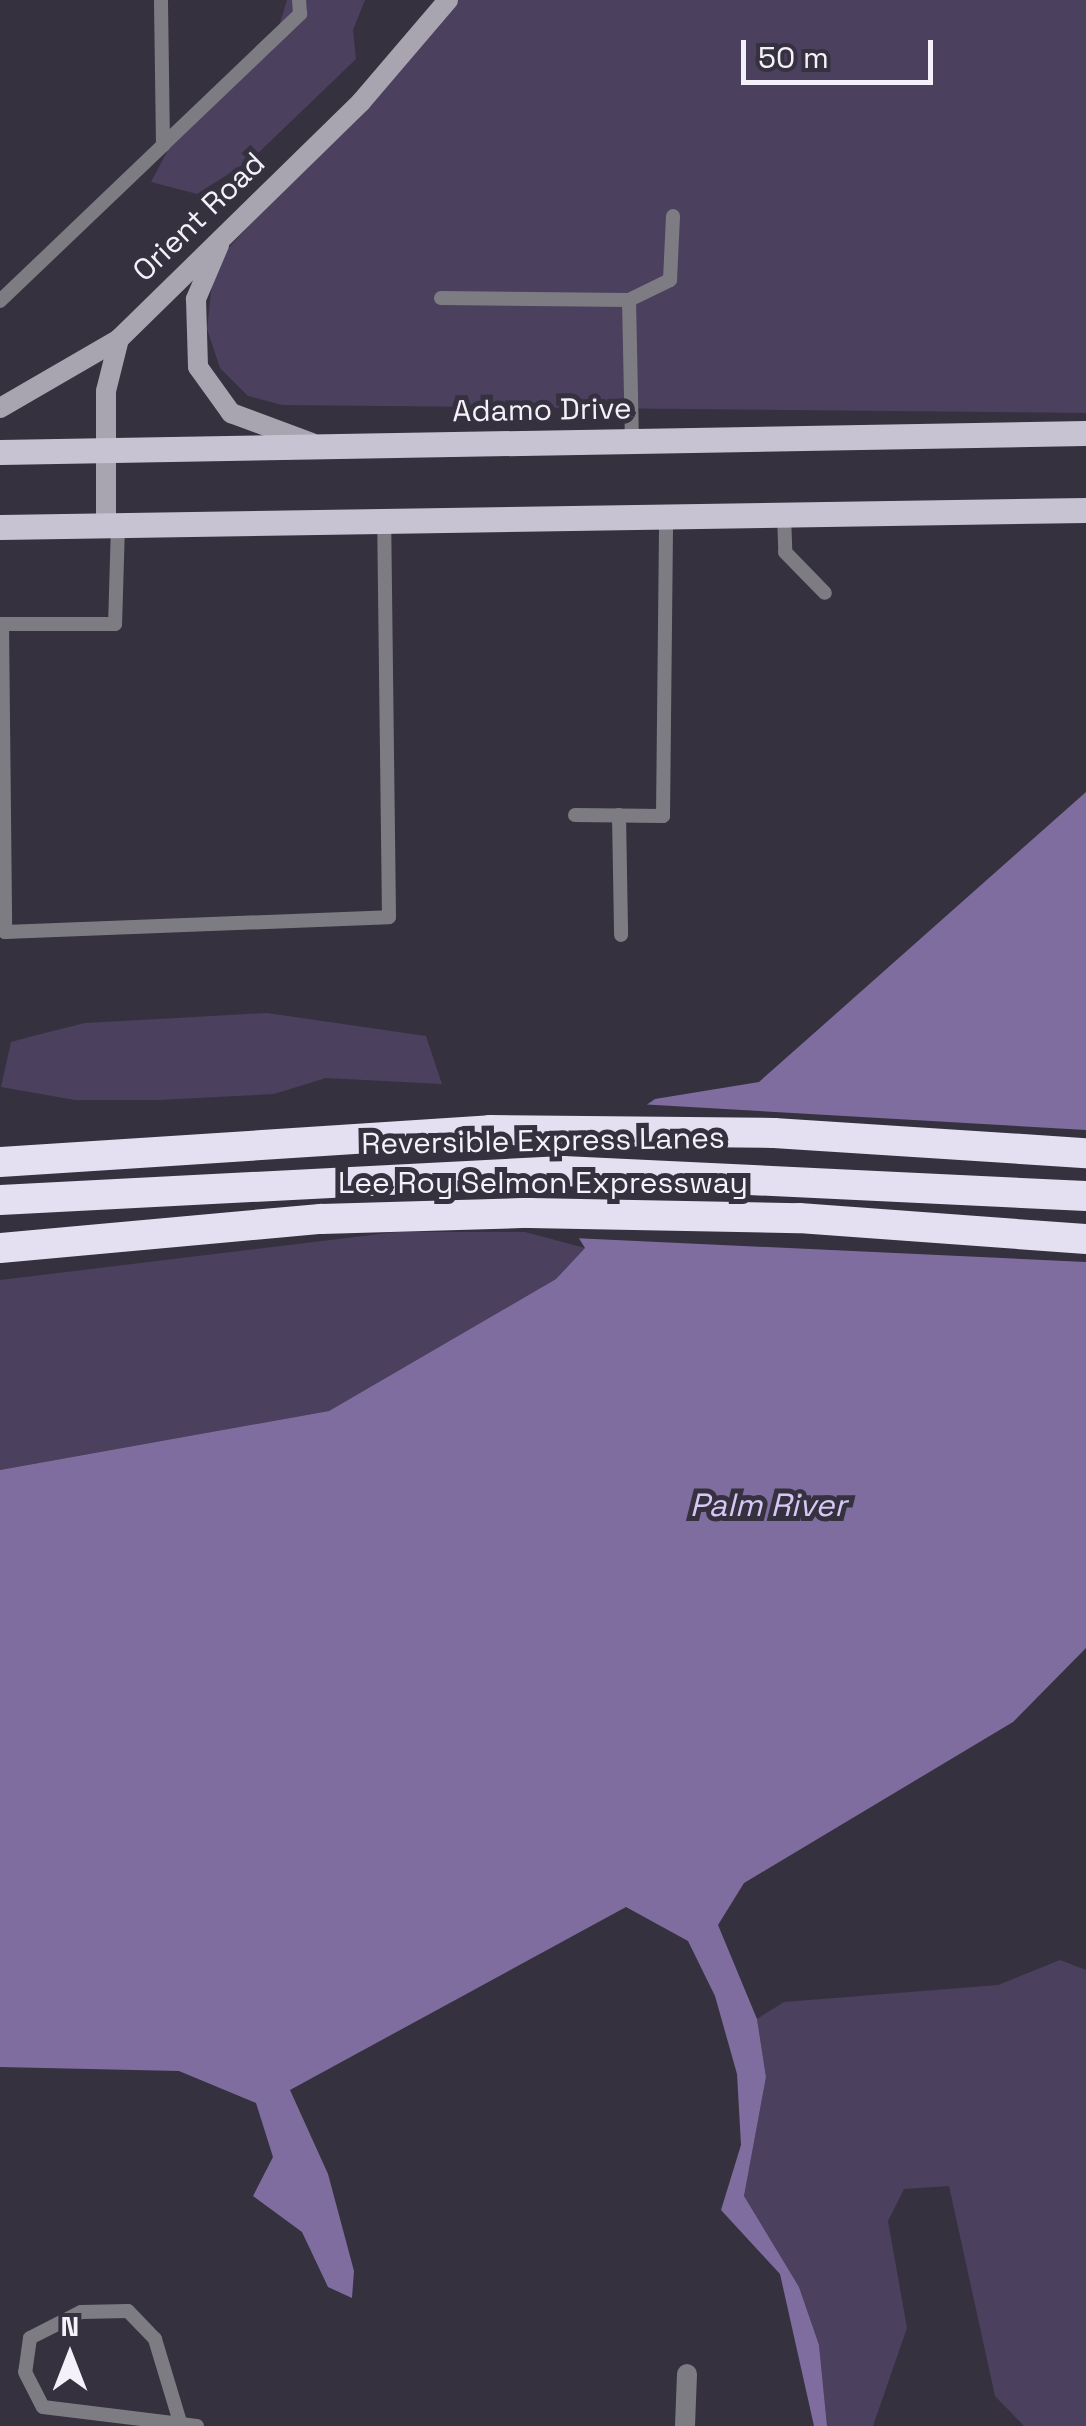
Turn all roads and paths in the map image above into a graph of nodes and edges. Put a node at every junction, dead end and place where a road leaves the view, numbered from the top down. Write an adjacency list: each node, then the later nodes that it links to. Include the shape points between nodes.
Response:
1 (161, 0): 4 (lane)
2 (300, 0): 4 (lane, via 300,14)
3 (448, 0): 6 (street, Orient Road, via 362,102)
4 (163, 145): 9 (lane)
5 (672, 216): 8 (lane, via 670,280)
6 (224, 234): 10 (street, Orient Road); 14 (street, via 196,299 198,367 231,414)
7 (441, 298): 8 (lane)
8 (629, 300): 13 (lane)
9 (0, 301)
10 (119, 339): 11 (street, Orient Road); 15 (street)
11 (0, 408)
12 (1086, 434): 13 (main road, Adamo Drive)
13 (632, 441): 14 (main road, Adamo Drive)
14 (318, 445): 15 (main road, Adamo Drive)
15 (104, 450): 16 (main road, Adamo Drive); 21 (street)
16 (0, 452)
17 (1086, 510): 18 (main road)
18 (784, 514): 19 (main road); 23 (lane, via 785,552)
19 (666, 517): 20 (main road); 25 (lane, via 663,816)
20 (384, 521): 21 (main road); 21 (lane, via 389,917 5,932 2,624 115,624)
21 (112, 525): 22 (main road)
22 (0, 527)
23 (826, 593)
24 (575, 815): 25 (lane)
25 (619, 815): 26 (lane)
26 (622, 934)
27 (1086, 1153): 28 (highway, Lee Roy Selmon Expressway, via 791,1133 490,1130)
28 (0, 1162)
29 (1086, 1196): 30 (highway, Reversible Express Lanes, via 563,1171)
30 (0, 1200)
31 (1086, 1239): 32 (highway, Lee Roy Selmon Expressway, via 799,1218 530,1213 320,1219)
32 (0, 1248)
33 (686, 2374): 36 (street)
34 (180, 2422): 34 (lane, via 43,2407 25,2372 30,2338 82,2312 128,2312 155,2339); 35 (lane)
35 (198, 2426)
36 (685, 2426)

